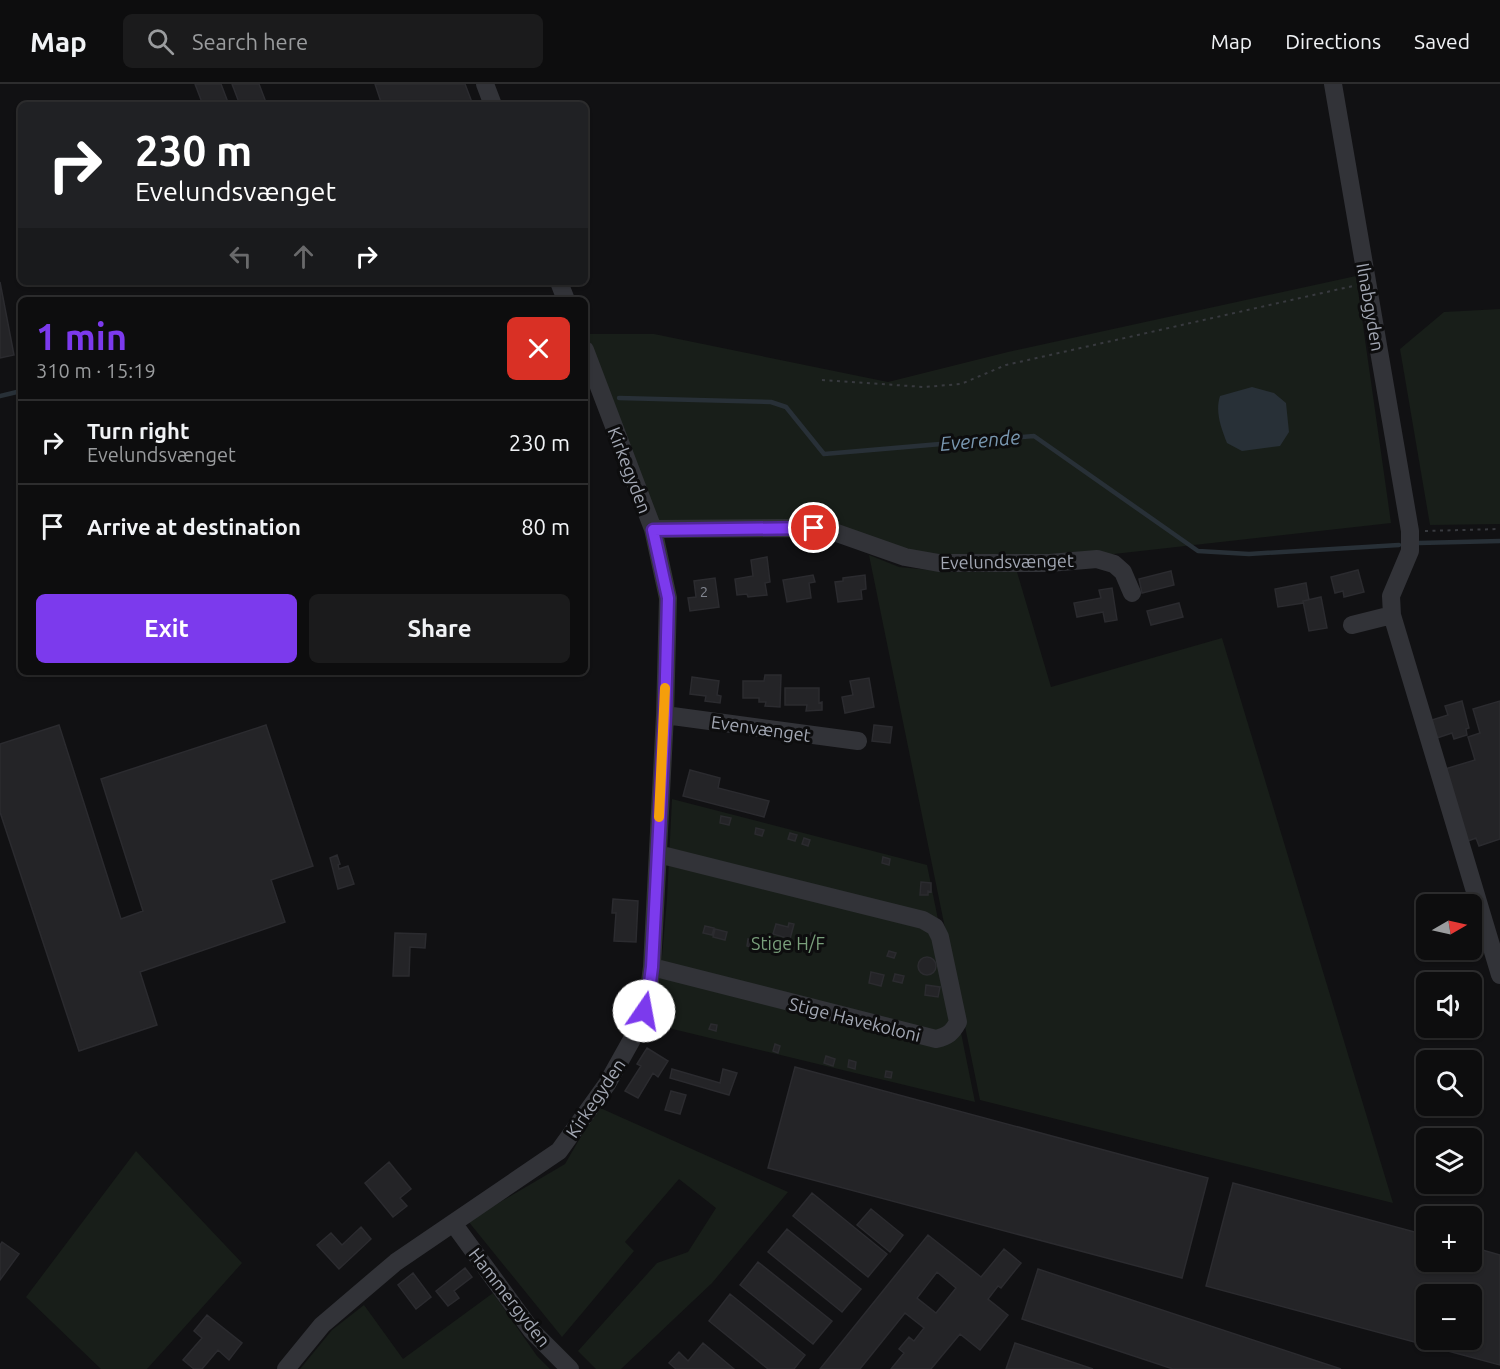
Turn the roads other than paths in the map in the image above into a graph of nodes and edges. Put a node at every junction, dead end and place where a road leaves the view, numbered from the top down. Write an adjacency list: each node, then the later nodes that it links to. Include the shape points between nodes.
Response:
1 (485, 84): 3 (street)
2 (1333, 84): 7 (street, Ilnabgyden, via 1410,531 1410,551 1391,596)
3 (492, 102)
4 (588, 358): 5 (street, Kirkegyden)
5 (653, 530): 6 (street, Evelundsvænget, via 814,528 905,557 939,563 1097,559 1114,564 1123,572); 9 (street, Kirkegyden, via 668,598)
6 (1132, 593)
7 (1392, 615): 8 (street); 13 (street)
8 (1352, 625)
9 (665, 715): 10 (street, Evenvænget); 11 (street, Kirkegyden)
10 (858, 741)
11 (657, 854): 12 (street, Kirkegyden); 12 (street, Stige Havekoloni, via 935,927 958,1022 953,1032 936,1039)
12 (652, 967): 14 (street, Kirkegyden, via 640,1025 607,1084 560,1151)
13 (1500, 975)
14 (453, 1223): 15 (street, Kirkegyden, via 396,1262 322,1325); 16 (street, Hammergyden, via 532,1331)
15 (286, 1369)
16 (570, 1369)

